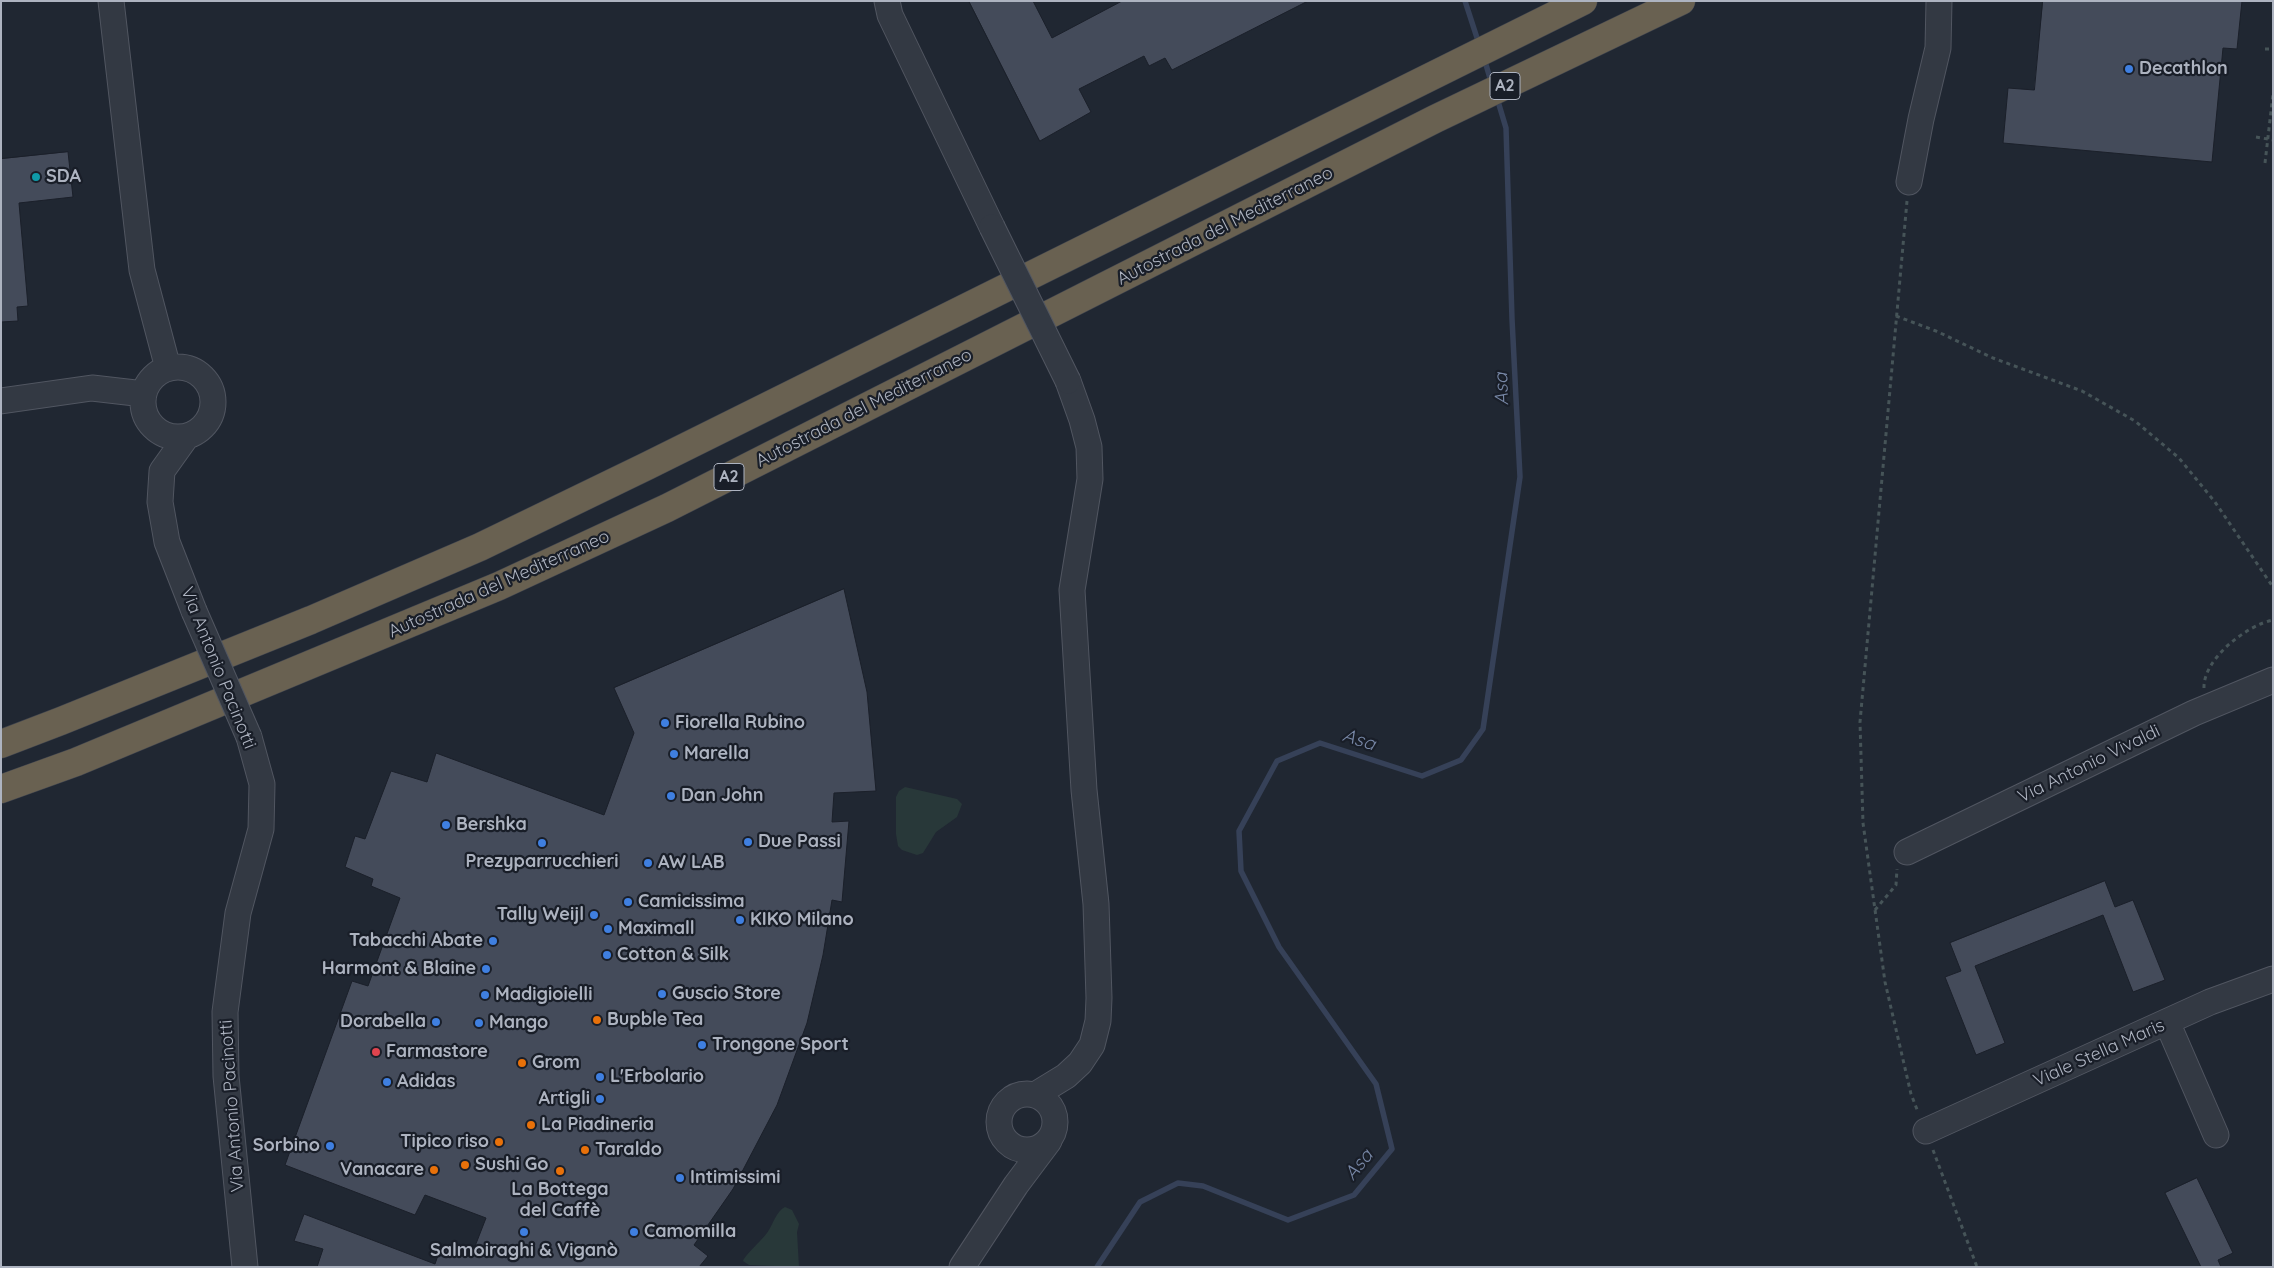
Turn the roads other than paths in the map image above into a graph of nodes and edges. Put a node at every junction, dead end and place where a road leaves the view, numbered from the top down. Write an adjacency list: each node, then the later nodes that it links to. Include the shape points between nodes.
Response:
1 (111, 1): 7 (street, via 142,270)
2 (887, 1): 17 (street, bridge, via 890,15 1068,381 1088,447 1090,471 1072,590 1084,790 1096,904 1098,1021 1092,1045 1080,1063 1060,1081)
3 (1583, 1): 12 (highway, A2, via 480,547 312,620)
4 (1681, 1): 13 (highway, Autostrada del Mediterraneo / A2, via 1435,119 667,508 500,586 76,762)
5 (1939, 1): 6 (street, via 1938,48)
6 (1909, 182)
7 (168, 368): 8 (street, via 153,378); 10 (street, via 190,369 200,374 212,392 211,414 205,424)
8 (144, 394): 9 (street, via 92,388); 10 (street, via 146,417 154,427 163,434)
9 (1, 401)
10 (187, 436): 23 (street, Via Antonio Pacinotti, bridge, via 162,471 160,502 167,542 249,737 262,784 261,829 238,913 225,1012 226,1076)
11 (2273, 680): 14 (street, Via Antonio Vivaldi, via 2205,708)
12 (1, 744)
13 (1, 789)
14 (1907, 852)
15 (2273, 979): 16 (street, Viale Stella Maris)
16 (2167, 1022): 18 (street, Viale Stella Maris); 19 (street)
17 (1035, 1094): 20 (street, via 1047,1102 1055,1115 1056,1125); 21 (street, via 1015,1096 1001,1110 999,1128)
18 (1926, 1131)
19 (2216, 1135)
20 (1049, 1141): 21 (street, via 1024,1151); 22 (street)
21 (1008, 1144): 22 (street, via 1012,1157)
22 (1000, 1209): 24 (street)
23 (245, 1267)
24 (962, 1267)

